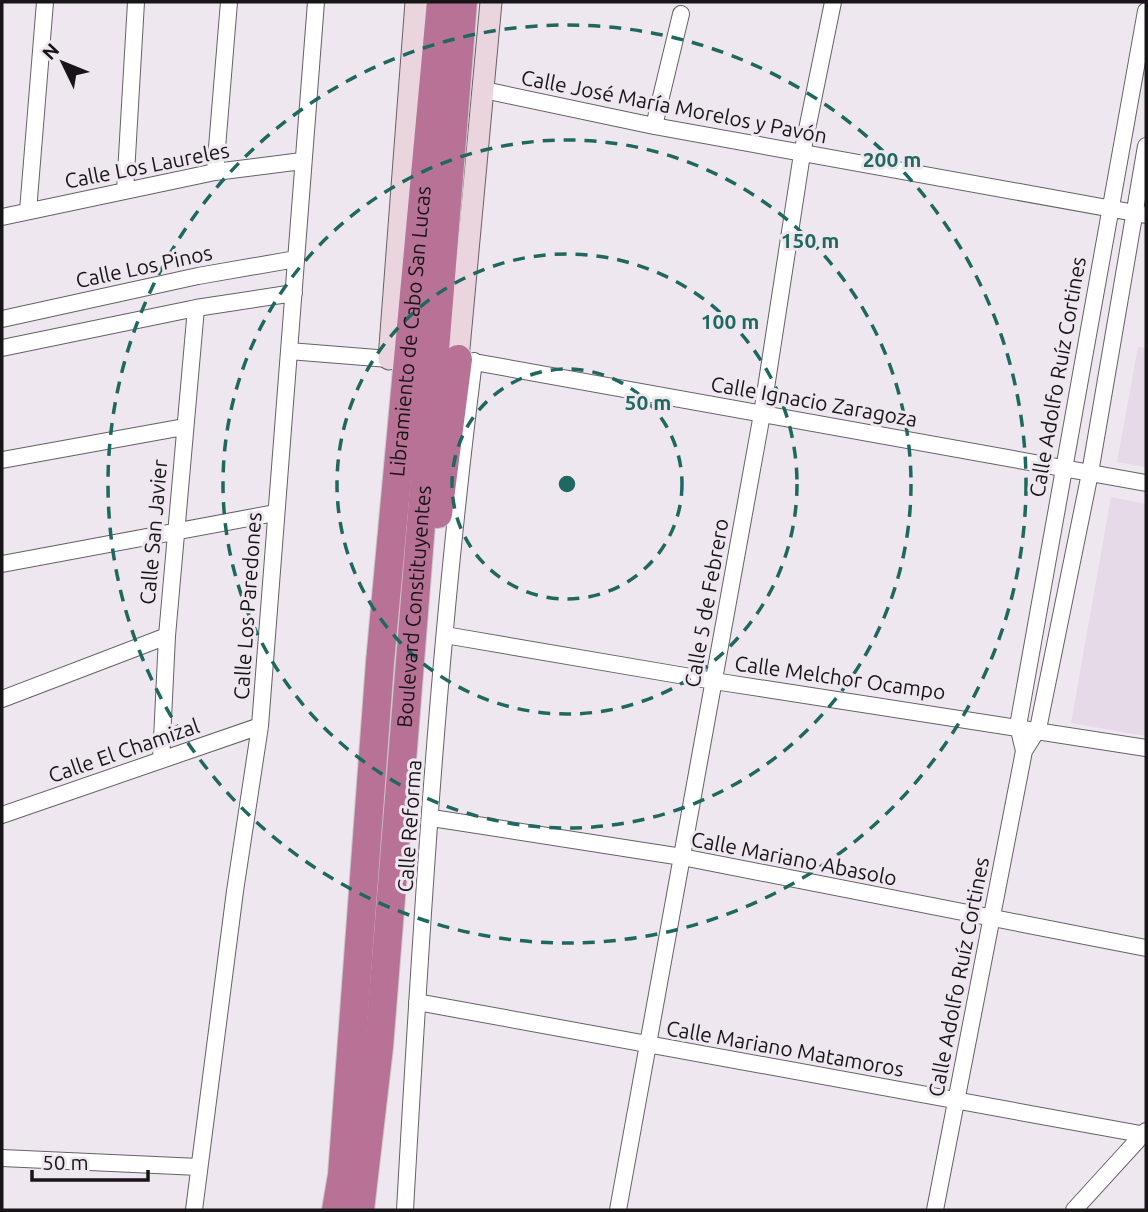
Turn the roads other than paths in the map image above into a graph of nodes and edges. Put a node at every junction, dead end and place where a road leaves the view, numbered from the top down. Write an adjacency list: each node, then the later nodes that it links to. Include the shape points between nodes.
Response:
1 (45, 2): 21 (street)
2 (136, 2): 19 (street)
3 (229, 2): 18 (street)
4 (316, 2): 17 (street, Calle Los Paredones)
5 (416, 2): 30 (street)
6 (441, 2): 13 (highway, Libramiento de Cabo San Lucas)
7 (463, 2): 13 (highway, Boulevard Constituyentes)
8 (491, 2): 12 (street, Boulevard Constituyentes)
9 (833, 2): 16 (street, Calle 5 de Febrero)
10 (1146, 10): 20 (street, Calle Adolfo Ruíz Cortines)
11 (681, 14): 14 (street)
12 (484, 90): 14 (street, Calle José María Morelos y Pavón); 31 (street, Boulevard Constituyentes)
13 (441, 120): 31 (highway, Boulevard Constituyentes); 43 (highway, Libramiento de Cabo San Lucas)
14 (654, 126): 16 (street, Calle José María Morelos y Pavón)
15 (1146, 146): 22 (street, Calle Adolfo Ruíz Cortines)
16 (802, 154): 20 (street, Calle José María Morelos y Pavón); 32 (street, Calle 5 de Febrero)
17 (302, 161): 18 (street, Calle Los Laureles); 24 (street, Calle Los Paredones)
18 (215, 172): 19 (street, Calle Los Laureles)
19 (125, 191): 21 (street, Calle Los Laureles)
20 (1110, 208): 22 (street, Calle José María Morelos y Pavón); 35 (street, Calle Adolfo Ruíz Cortines)
21 (28, 211): 23 (street, Calle Los Laureles)
22 (1141, 214): 36 (street, Calle Adolfo Ruíz Cortines)
23 (2, 217)
24 (296, 259): 25 (street, Calle Los Paredones); 27 (street, Calle Los Pinos)
25 (294, 293): 26 (street); 29 (street, Calle Los Paredones)
26 (196, 308): 28 (street); 33 (street, Calle San Javier)
27 (2, 320)
28 (2, 348)
29 (289, 351): 30 (street); 38 (street, Calle Los Paredones)
30 (389, 359): 43 (highway)
31 (455, 359): 32 (street, Calle Ignacio Zaragoza); 41 (street, Calle Reforma, via 458,488); 60 (highway, Boulevard Constituyentes, via 408,664)
32 (762, 414): 35 (street, Calle Ignacio Zaragoza); 44 (street, Calle 5 de Febrero)
33 (184, 427): 34 (street); 39 (street, Calle San Javier)
34 (2, 460)
35 (1063, 468): 36 (street, Calle Ignacio Zaragoza); 47 (street, Calle Adolfo Ruíz Cortines)
36 (1090, 473): 37 (street, Calle Ignacio Zaragoza); 48 (street, Calle Adolfo Ruíz Cortines)
37 (1146, 483)
38 (275, 513): 39 (street); 46 (street, Calle Los Paredones)
39 (175, 532): 40 (street); 42 (street, Calle San Javier)
40 (2, 564)
41 (445, 635): 44 (street, Calle Melchor Ocampo); 53 (street, Calle Reforma)
42 (167, 636): 45 (street); 51 (street, Calle San Javier)
43 (380, 662): 65 (highway, Boulevard Constituyentes)
44 (714, 681): 47 (street, Calle Melchor Ocampo); 54 (street, Calle 5 de Febrero)
45 (2, 699)
46 (260, 726): 51 (street, Calle El Chamizal); 63 (street, Calle Los Paredones)
47 (1018, 726): 48 (street, Calle Melchor Ocampo); 50 (street, Calle Adolfo Ruíz Cortines)
48 (1038, 729): 49 (street, Calle Melchor Ocampo); 50 (street, Calle Adolfo Ruíz Cortines)
49 (1146, 748)
50 (1024, 751): 55 (street, Calle Adolfo Ruíz Cortines)
51 (161, 760): 52 (street, Calle El Chamizal)
52 (2, 815)
53 (432, 818): 54 (street, Calle Mariano Abasolo); 57 (street, Calle Reforma)
54 (682, 858): 55 (street, Calle Mariano Abasolo); 58 (street, Calle 5 de Febrero)
55 (992, 920): 56 (street, Calle Mariano Abasolo); 59 (street, Calle Adolfo Ruíz Cortines)
56 (1146, 947)
57 (417, 1002): 58 (street, Calle Mariano Matamoros); 68 (street, Calle Reforma)
58 (648, 1046): 59 (street, Calle Mariano Matamoros); 69 (street, Calle 5 de Febrero)
59 (957, 1100): 61 (street, Calle Mariano Matamoros); 70 (street, Calle Adolfo Ruíz Cortines)
60 (371, 1132): 66 (highway, Boulevard Constituyentes); 67 (highway)
61 (1145, 1134): 71 (street)
62 (2, 1158): 63 (street)
63 (199, 1167): 64 (street, Calle Los Paredones)
64 (194, 1210)
65 (336, 1210)
66 (359, 1210)
67 (368, 1210)
68 (405, 1210)
69 (618, 1210)
70 (935, 1210)
71 (1074, 1210)

